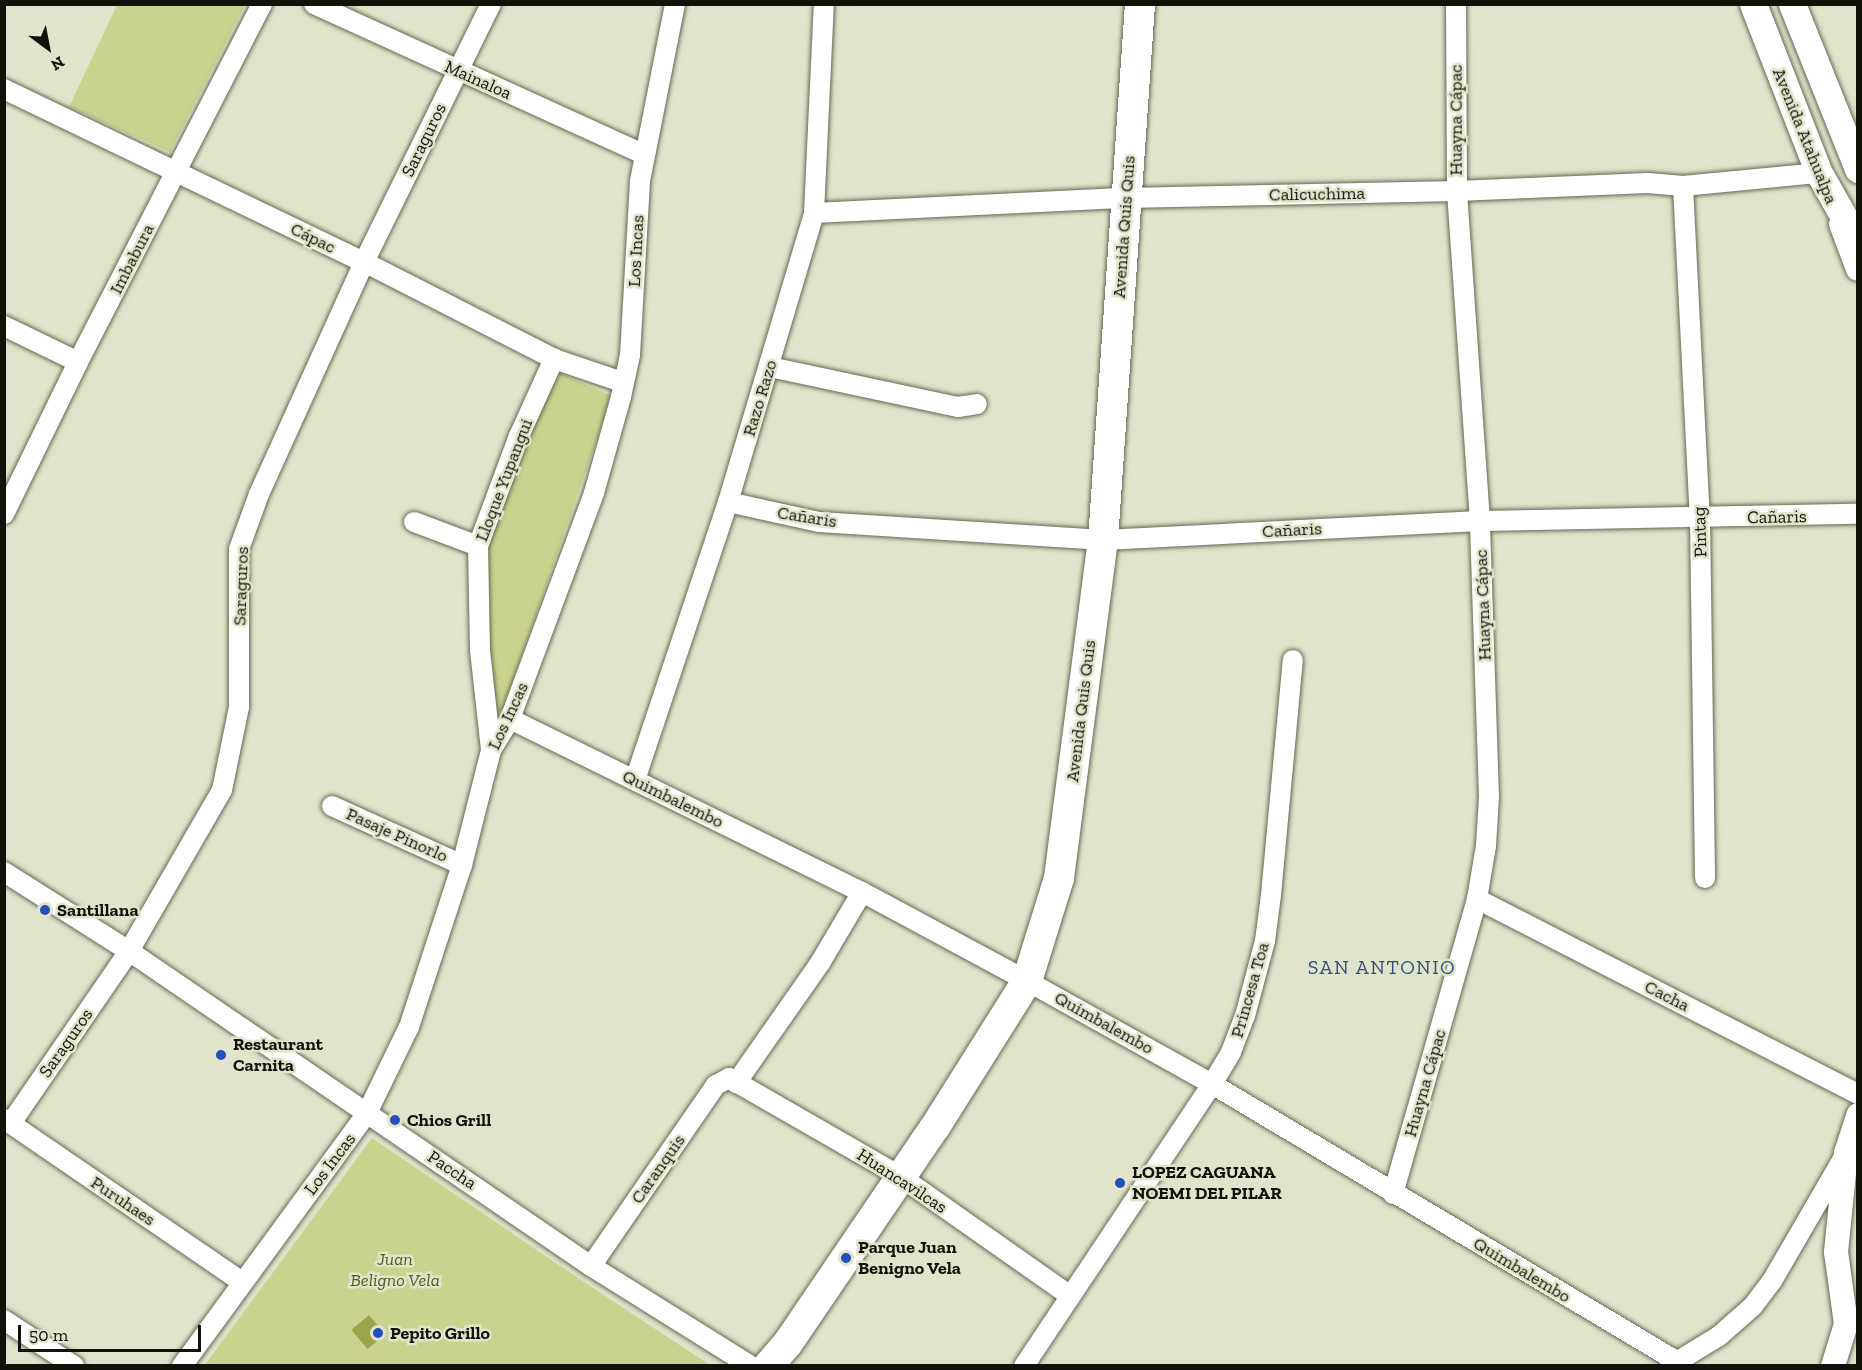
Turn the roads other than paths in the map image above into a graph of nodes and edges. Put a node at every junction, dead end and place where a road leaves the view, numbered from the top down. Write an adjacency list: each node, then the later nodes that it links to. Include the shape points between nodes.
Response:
1 (262, 4): 14 (street, Imbabura)
2 (314, 4): 10 (street, Mainaloa)
3 (491, 4): 10 (street, Saraguros)
4 (675, 4): 12 (street, Los Incas)
5 (824, 4): 19 (street, Razo Razo)
6 (1140, 4): 18 (main road, Avenida Quis Quis)
7 (1456, 4): 17 (street, Huayna Cápac)
8 (1753, 4): 15 (main road, Avenida Atahualpa)
9 (1792, 4): 13 (main road, Avenida Atahualpa)
10 (457, 71): 12 (street, Mainaloa); 21 (street, Saraguros)
11 (4, 89): 14 (street, Cápac)
12 (644, 154): 27 (street, Los Incas, via 630,354)
13 (1857, 169)
14 (177, 171): 21 (street, Cápac); 25 (street, Imbabura)
15 (1823, 182): 16 (street, Calicuchima); 20 (main road); 22 (street, Avenida Atahualpa)
16 (1683, 186): 17 (street, Calicuchima, via 1648,183); 32 (street, Pintag)
17 (1457, 191): 18 (street, Calicuchima); 33 (street, Huayna Cápac)
18 (1126, 198): 19 (street, Calicuchima); 35 (main road, Avenida Quis Quis)
19 (814, 213): 26 (street, Razo Razo)
20 (1857, 242)
21 (364, 262): 24 (street, Cápac); 47 (street, Saraguros, via 259,494 239,549 239,707 222,790)
22 (1857, 268)
23 (4, 326): 25 (street)
24 (554, 359): 27 (street, Cápac); 36 (street, Lloque Yupangui, via 519,436)
25 (78, 362): 30 (street, Imbabura)
26 (770, 367): 28 (street, via 958,407); 29 (street, Razo Razo)
27 (622, 382): 38 (street, Los Incas, via 594,493)
28 (977, 404)
29 (728, 502): 35 (street, Cañaris, via 819,522); 40 (street, Razo Razo)
30 (4, 514)
31 (1857, 514): 32 (street, Cañaris)
32 (1700, 518): 33 (street, Cañaris); 44 (street, Pintag)
33 (1480, 521): 35 (street, Cañaris); 46 (street, Huayna Cápac, via 1489,797)
34 (414, 522): 36 (street)
35 (1103, 540): 48 (main road, Avenida Quis Quis, via 1059,878)
36 (478, 546): 39 (street, Lloque Yupangui, via 480,650)
37 (1293, 660): 50 (street, Princesa Toa, via 1265,941 1245,1016 1231,1052)
38 (510, 719): 39 (street, Los Incas); 40 (street, Quimbalembo)
39 (491, 750): 42 (street, Los Incas)
40 (635, 780): 45 (street, Quimbalembo)
41 (332, 806): 42 (street, Pasaje Pinorlo)
42 (462, 865): 52 (street, Los Incas, via 409,1028)
43 (4, 872): 47 (street, Paccha)
44 (1705, 878)
45 (862, 892): 48 (street, Quimbalembo); 49 (street, Caranquis, via 820,963)
46 (1477, 899): 51 (street, Cacha); 57 (street, Huayna Cápac)
47 (129, 951): 52 (street, Paccha); 54 (street, Saraguros)
48 (1027, 981): 50 (street, Quimbalembo); 56 (main road, Avenida Quis Quis)
49 (733, 1080): 56 (street, Huancavilcas); 58 (street, Caranquis, via 716,1085)
50 (1212, 1084): 57 (street, Quimbalembo); 60 (street, Princesa Toa)
51 (1857, 1094)
52 (368, 1113): 58 (street, Paccha); 59 (street, Los Incas)
53 (1857, 1115): 55 (street)
54 (8, 1121): 59 (street, Puruhaes)
55 (1846, 1153): 63 (street, via 1772,1281 1752,1306 1719,1336); 69 (street, via 1836,1252 1846,1324)
56 (901, 1177): 60 (street, Huancavilcas); 62 (main road, Avenida Quis Quis)
57 (1394, 1194): 63 (street, Quimbalembo)
58 (591, 1266): 66 (street, Paccha)
59 (242, 1282): 65 (street, Los Incas)
60 (1069, 1295): 68 (street, Princesa Toa)
61 (4, 1320): 64 (street)
62 (785, 1354): 67 (main road, Avenida Quis Quis)
63 (1674, 1364)
64 (74, 1365)
65 (182, 1365)
66 (751, 1365)
67 (768, 1365)
68 (1024, 1365)
69 (1833, 1365)

